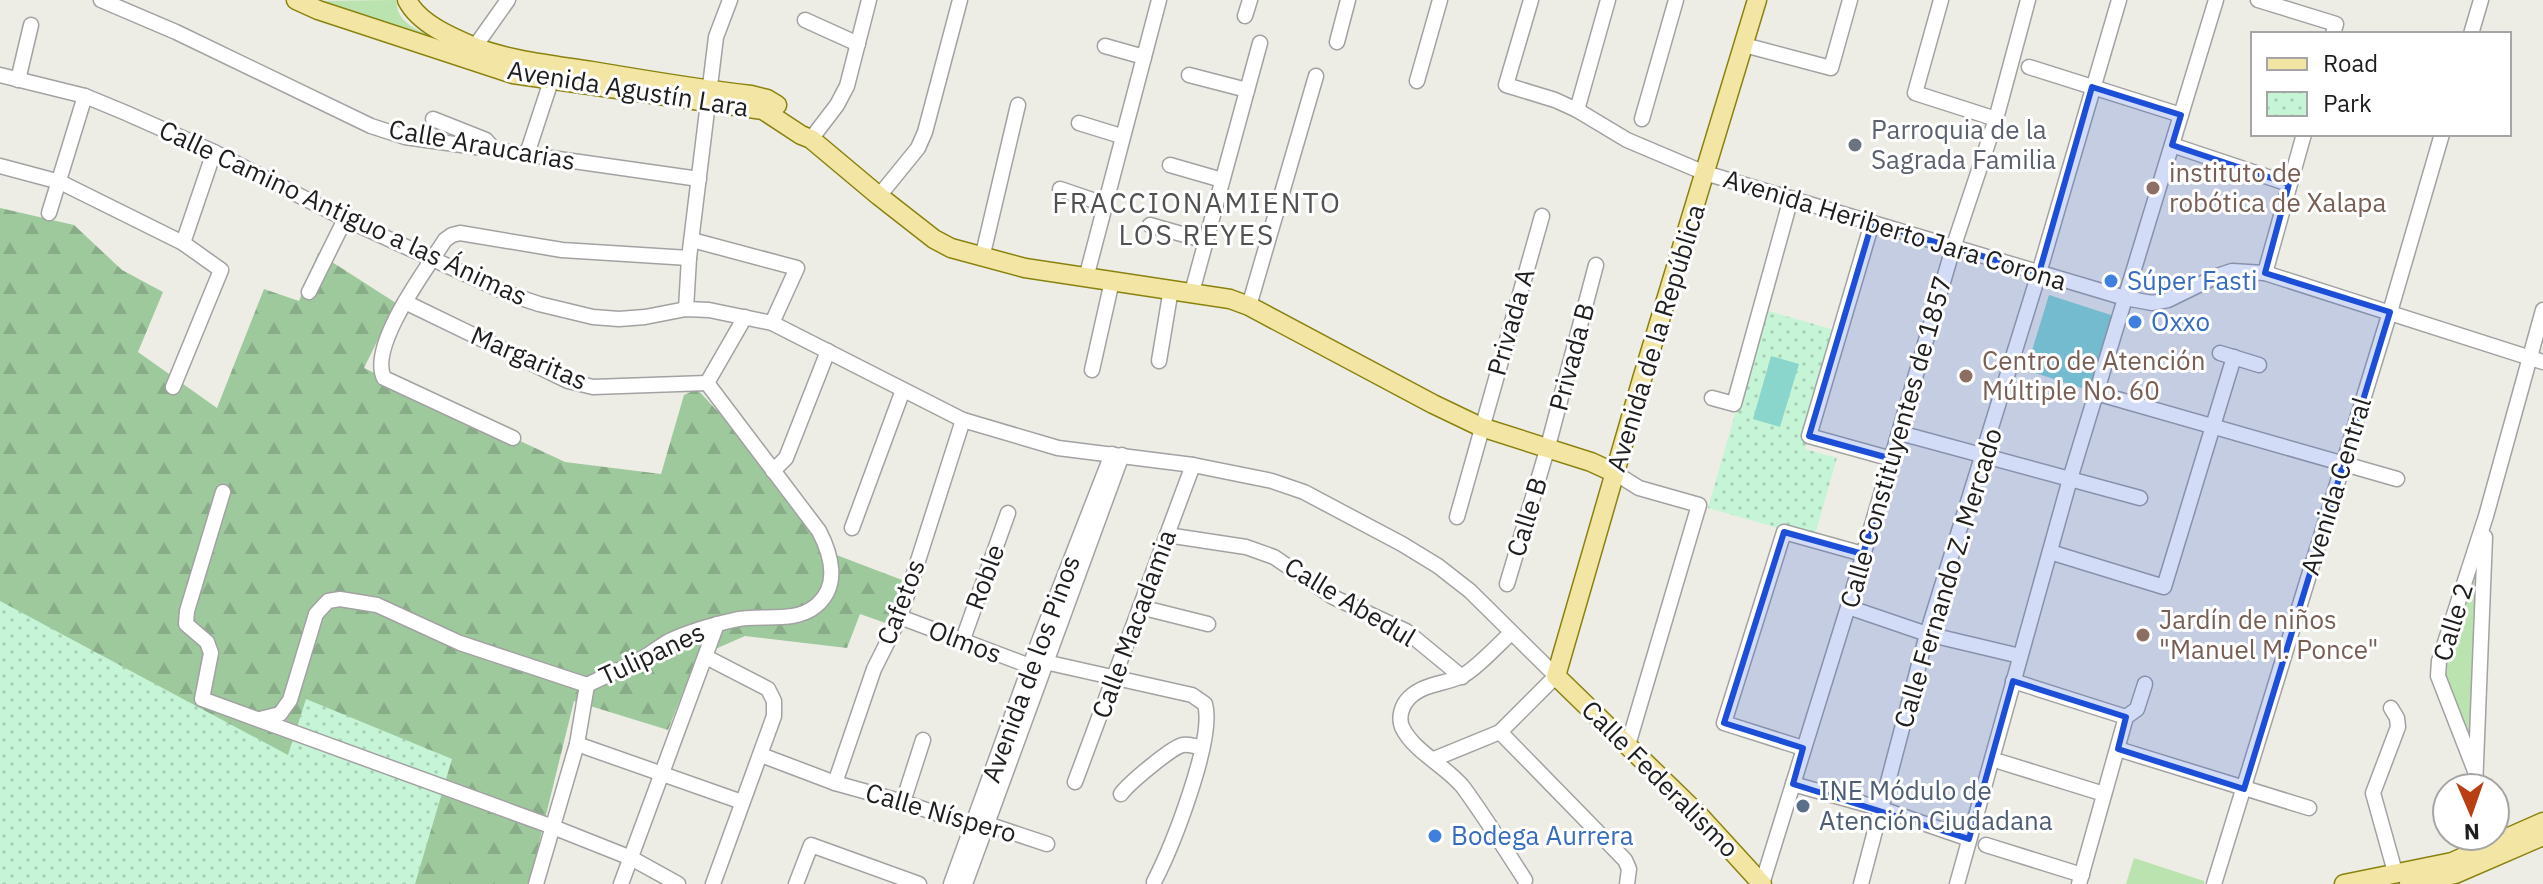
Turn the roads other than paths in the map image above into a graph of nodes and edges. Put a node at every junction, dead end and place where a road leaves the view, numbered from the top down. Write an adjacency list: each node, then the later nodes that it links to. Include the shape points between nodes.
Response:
1 (101, 0): 58 (street, Calle Araucarias, via 371,126 405,137)
2 (296, 0): 33 (main road, Avenida Agustín Lara)
3 (407, 0): 33 (main road, Avenida Agustín Lara, via 419,17)
4 (508, 0): 33 (street)
5 (730, 0): 45 (street, via 716,37)
6 (869, 0): 30 (street)
7 (960, 0): 69 (street, via 925,132)
8 (1159, 0): 34 (street)
9 (1250, 0): 23 (street)
10 (1348, 0): 28 (street)
11 (1440, 0): 41 (street)
12 (1531, 0): 47 (street, Avenida Heriberto Jara Corona, via 1506,85)
13 (1608, 0): 47 (street)
14 (1676, 0): 50 (street)
15 (1757, 0): 31 (main road, Avenida de la República)
16 (1850, 0): 31 (street, via 1831,68)
17 (1941, 0): 51 (street, via 1915,93)
18 (2028, 0): 51 (street, Calle Constituyentes de 1857)
19 (2119, 0): 42 (street, Calle Fernando Z. Mercado)
20 (2216, 0): 48 (street)
21 (2258, 0): 26 (street)
22 (2481, 0): 27 (street)
23 (1245, 16)
24 (805, 20): 30 (street)
25 (31, 25): 39 (street)
26 (2334, 29)
27 (2472, 32)
28 (1337, 42)
29 (1260, 43): 43 (street)
30 (858, 44): 56 (street, via 847,86)
31 (1744, 45): 63 (main road, Avenida de la República)
32 (1105, 46): 34 (street)
33 (470, 53): 40 (main road, Avenida Agustín Lara, via 513,74); 45 (main road, Avenida Agustín Lara)
34 (1144, 57): 53 (street)
35 (2029, 67): 42 (street)
36 (0, 75): 39 (street, Calle Camino Antiguo a las Ánimas)
37 (1189, 75): 43 (street)
38 (1316, 76): 94 (street)
39 (18, 80): 44 (street, Calle Camino Antiguo a las Ánimas)
40 (551, 81): 45 (main road, Avenida Agustín Lara); 60 (street)
41 (1417, 81)
42 (2092, 87): 48 (street); 85 (street, Calle Fernando Z. Mercado)
43 (1247, 90): 65 (street)
44 (85, 96): 59 (street, Calle Camino Antiguo a las Ánimas); 66 (street)
45 (709, 97): 56 (main road, Avenida Agustín Lara, via 763,110); 64 (street)
46 (1018, 105): 82 (street)
47 (1577, 110): 63 (street, Avenida Heriberto Jara Corona, via 1627,140)
48 (2181, 115): 57 (street)
49 (433, 119): 58 (street, via 486,140)
50 (1642, 119)
51 (1996, 119): 80 (street, Calle Constituyentes de 1857)
52 (1079, 123): 53 (street)
53 (1121, 136): 71 (street)
54 (2303, 136): 67 (street)
55 (2441, 136): 97 (street, Avenida Central)
56 (811, 139): 69 (main road, Avenida Agustín Lara)
57 (2172, 145): 67 (street); 92 (street)
58 (496, 150): 60 (street, Calle Araucarias)
59 (214, 152): 74 (street, Calle Camino Antiguo a las Ánimas); 79 (street)
60 (527, 154): 64 (street, Calle Araucarias)
61 (1170, 165): 65 (street)
62 (0, 166): 66 (street)
63 (1705, 173): 70 (street, Avenida Heriberto Jara Corona); 122 (main road, Avenida de la República)
64 (699, 179): 77 (street)
65 (1222, 180): 78 (street)
66 (60, 182): 72 (street); 79 (street)
67 (2289, 184): 86 (street)
68 (1060, 189): 71 (street)
69 (879, 196): 82 (main road, Avenida Agustín Lara, via 934,239)
70 (1791, 198): 75 (street, Avenida Heriberto Jara Corona); 109 (street, via 1734,404)
71 (1104, 204): 87 (street)
72 (49, 213)
73 (1542, 216): 111 (street, Privada A)
74 (345, 219): 83 (street, Calle Camino Antiguo a las Ánimas); 90 (street)
75 (1872, 223): 80 (street, Avenida Heriberto Jara Corona); 118 (street, via 1809,436)
76 (1150, 225): 78 (street)
77 (692, 240): 81 (street); 99 (street, via 797,268)
78 (1206, 241): 91 (street)
79 (183, 243): 106 (street, via 221,270)
80 (1953, 248): 85 (street, Avenida Heriberto Jara Corona); 113 (street, Calle Constituyentes de 1857)
81 (689, 258): 83 (street, via 562,250 460,233 445,240); 95 (street)
82 (982, 258): 87 (main road, Avenida Agustín Lara)
83 (433, 259): 93 (street); 95 (street, Calle Camino Antiguo a las Ánimas, via 509,294 593,317 645,317)
84 (1596, 265): 115 (street, Privada B)
85 (2039, 273): 92 (street, Avenida Heriberto Jara Corona); 117 (street, Calle Fernando Z. Mercado)
86 (2265, 273): 92 (street, Avenida Heriberto Jara Corona, via 2232,271 2152,303); 97 (street, Avenida Heriberto Jara Corona)
87 (1086, 278): 88 (main road, Avenida Agustín Lara)
88 (1112, 281): 89 (main road, Avenida Agustín Lara); 104 (street)
89 (1171, 289): 91 (main road, Avenida Agustín Lara); 102 (street)
90 (309, 292)
91 (1192, 292): 94 (main road, Avenida Agustín Lara)
92 (2125, 298): 108 (street)
93 (405, 302): 105 (street, Margaritas, via 568,381 593,387); 114 (street, via 380,357 384,378)
94 (1249, 306): 111 (main road, Avenida Agustín Lara)
95 (686, 309): 98 (street, Calle Camino Antiguo a las Ánimas)
96 (2543, 310): 101 (street, Calle 2)
97 (2390, 312): 101 (street, Avenida Heriberto Jara Corona); 119 (street, Avenida Central)
98 (745, 317): 99 (street, Calle Camino Antiguo a las Ánimas); 105 (street)
99 (772, 323): 100 (street, Calle Camino Antiguo a las Ánimas)
100 (828, 351): 107 (street, Calle Camino Antiguo a las Ánimas); 121 (street, via 786,458)
101 (2536, 360): 128 (street, Calle 2)
102 (1159, 361)
103 (2259, 365): 112 (street, via 2227,355)
104 (1092, 370)
105 (707, 383): 121 (street, Tulipanes)
106 (173, 387)
107 (903, 390): 110 (street, Calle Camino Antiguo a las Ánimas); 130 (street)
108 (2096, 393): 112 (street); 123 (street)
109 (1712, 398)
110 (963, 420): 116 (street, Calle Camino Antiguo a las Ánimas, via 1058,448); 137 (street, Cafetos)
111 (1481, 427): 115 (main road, Avenida Agustín Lara); 129 (street, Privada A)
112 (2214, 429): 119 (street); 132 (street, via 2164,587)
113 (1900, 433): 117 (street); 118 (street, Calle Constituyentes de 1857)
114 (513, 438)
115 (1547, 450): 122 (main road, Avenida Agustín Lara); 134 (street, Calle B)
116 (1117, 454): 120 (street, Calle Camino Antiguo a las Ánimas); 145 (street, Avenida de los Pinos)
117 (1984, 455): 123 (street); 141 (street, Calle Fernando Z. Mercado)
118 (1892, 459): 133 (street, Calle Constituyentes de 1857)
119 (2343, 463): 124 (street); 170 (street, Avenida Central)
120 (1193, 465): 131 (street, Calle Macadamia); 140 (street, Calle Camino Antiguo a las Ánimas, via 1304,492 1438,566)
121 (773, 471): 138 (street, Tulipanes, via 829,550 829,589 819,604 791,617)
122 (1615, 473): 146 (main road, Avenida de la República); 158 (street, via 1639,488 1699,505)
123 (2070, 479): 126 (street); 132 (street)
124 (2397, 479)
125 (223, 492): 154 (street, via 186,624 207,642 211,653 202,699)
126 (2140, 498)
127 (1008, 513): 142 (street, Roble)
128 (2486, 516): 165 (street, Calle 2); 165 (street, Calle 2, via 2438,676)
129 (1457, 517)
130 (852, 528)
131 (1167, 535): 135 (street, Calle Macadamia); 147 (street, Calle Abedul, via 1246,547 1274,557 1333,597 1406,631)
132 (2050, 552): 143 (street)
133 (1863, 554): 136 (street, Calle Constituyentes de 1857); 160 (street, via 1784,532 1724,723)
134 (1507, 584)
135 (1140, 607): 139 (street); 148 (street, Calle Macadamia)
136 (1848, 607): 141 (street); 160 (street, Calle Constituyentes de 1857)
137 (900, 617): 142 (street, Olmos); 168 (street, Cafetos, via 874,669)
138 (717, 624): 144 (street); 151 (street, Tulipanes, via 668,642)
139 (1208, 624)
140 (1511, 633): 146 (street, Calle Camino Antiguo a las Ánimas); 147 (street)
141 (1927, 634): 143 (street); 176 (street, Calle Fernando Z. Mercado)
142 (962, 642): 145 (street, Olmos)
143 (2020, 656): 149 (street)
144 (706, 657): 162 (street, via 768,689 774,716); 166 (street)
145 (1037, 664): 148 (street, Olmos); 178 (street, Avenida de los Pinos)
146 (1556, 676): 155 (street); 158 (main road, Calle Federalismo)
147 (1462, 677): 163 (street, via 1432,684 1409,697 1402,709 1402,727)
148 (1114, 678): 159 (street, Olmos, via 1192,695 1205,704); 167 (street, Calle Macadamia)
149 (2013, 681): 153 (street); 182 (street)
150 (2145, 684): 153 (street, via 2137,709)
151 (587, 685): 154 (street, via 460,643 377,605 340,599 328,601 316,614 290,700 280,714); 157 (street, Tulipanes)
152 (2391, 708): 188 (street, via 2398,727 2373,793)
153 (2126, 717): 161 (street)
154 (258, 719): 179 (street)
155 (1500, 732): 163 (street); 201 (street, via 1625,860)
156 (923, 740): 174 (street)
157 (577, 744): 166 (street); 179 (street, Tulipanes)
158 (1628, 745): 202 (main road, Calle Federalismo)
159 (1202, 747): 171 (street, via 1173,748); 191 (street)
160 (1803, 748): 169 (street, Calle Constituyentes de 1857)
161 (2118, 749): 170 (street); 172 (street)
162 (761, 755): 168 (street, Calle Níspero); 173 (street)
163 (1434, 759): 190 (street, via 1462,786)
164 (2001, 762): 172 (street)
165 (2475, 771)
166 (661, 775): 173 (street); 187 (street)
167 (1075, 782)
168 (835, 783): 174 (street, Calle Níspero)
169 (1793, 784): 176 (street); 202 (street, Calle Constituyentes de 1857)
170 (2244, 789): 175 (street); 205 (street, Avenida Central)
171 (1121, 794)
172 (2104, 794): 189 (street)
173 (742, 802): 196 (street)
174 (903, 802): 178 (street, Calle Níspero)
175 (2309, 808)
176 (1882, 809): 182 (street); 203 (street, Calle Fernando Z. Mercado)
177 (2543, 822): 180 (main road)
178 (980, 825): 184 (street, Calle Níspero); 199 (street, Avenida de los Pinos); 200 (street, Avenida de los Pinos)
179 (553, 827): 187 (street); 193 (street, Tulipanes)
180 (2511, 836)
181 (2543, 836): 183 (main road)
182 (1969, 839): 204 (street)
183 (2511, 843)
184 (1047, 844)
185 (1986, 845): 189 (street)
186 (2474, 852): 188 (main road)
187 (631, 858): 194 (street); 195 (street)
188 (2402, 878): 192 (main road)
189 (2080, 879)
190 (1525, 880)
191 (1154, 882)
192 (2353, 883)
193 (536, 884)
194 (621, 884)
195 (678, 884)
196 (713, 884)
197 (796, 884): 198 (street, via 811,845)
198 (919, 884)
199 (951, 884)
200 (965, 884)
201 (1627, 884)
202 (1762, 884)
203 (1861, 884)
204 (1957, 884)
205 (2214, 884)

